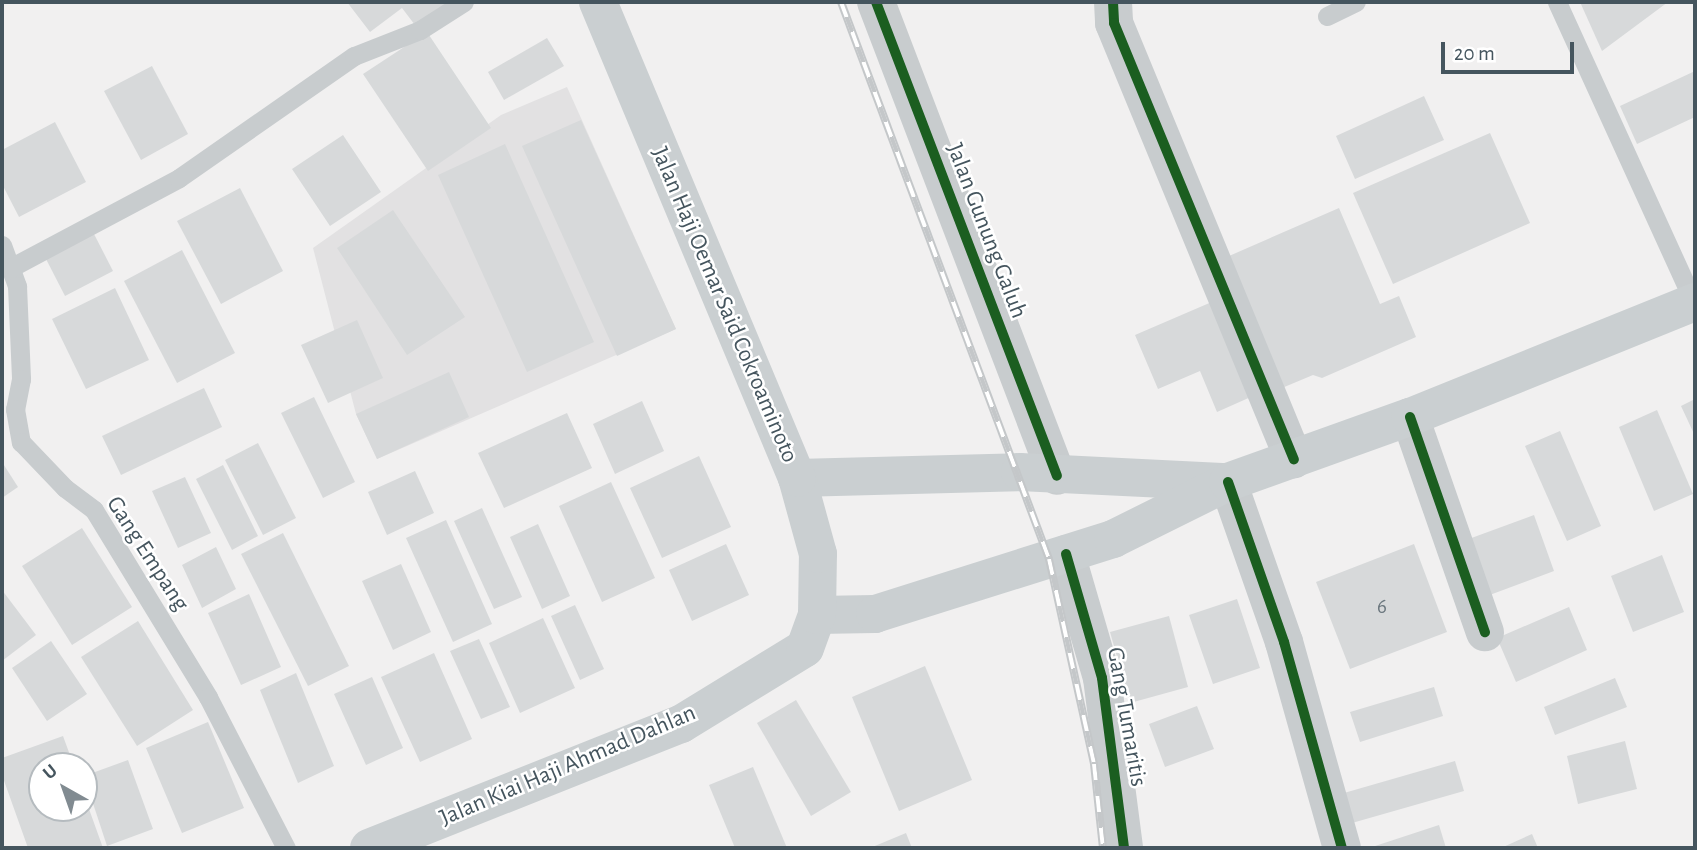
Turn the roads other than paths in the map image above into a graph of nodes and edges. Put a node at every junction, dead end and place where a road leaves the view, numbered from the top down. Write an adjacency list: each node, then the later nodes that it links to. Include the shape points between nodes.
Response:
1 (464, 2): 9 (lane, via 420,30 354,56 178,178)
2 (598, 2): 14 (main road, Jalan Haji Oemar Said Cokroaminoto)
3 (876, 2): 13 (street, Jalan Gunung Galuh)
4 (1113, 2): 12 (street, via 1114,23)
5 (1356, 2): 7 (lane)
6 (1557, 2): 10 (lane)
7 (1327, 16)
8 (2, 245): 9 (lane, Gang Empang)
9 (10, 268): 19 (lane, Gang Empang, via 17,286 20,379 15,409 21,442 65,488 94,510 208,697)
10 (1695, 302): 11 (main road)
11 (1410, 417): 12 (main road); 18 (street)
12 (1294, 459): 15 (main road)
13 (1057, 475): 14 (main road); 15 (main road)
14 (797, 478): 17 (main road, Jalan Haji Oemar Said Cokroaminoto, via 818,554)
15 (1228, 482): 16 (main road, via 1113,539); 22 (street, via 1284,642)
16 (1066, 554): 17 (main road, via 875,614); 21 (street, Gang Tumaritis, via 1102,678)
17 (817, 615): 20 (main road, Jalan Kiai Haji Ahmad Dahlan, via 805,648 681,723)
18 (1485, 632)
19 (286, 848)
20 (369, 848)
21 (1124, 848)
22 (1342, 848)

